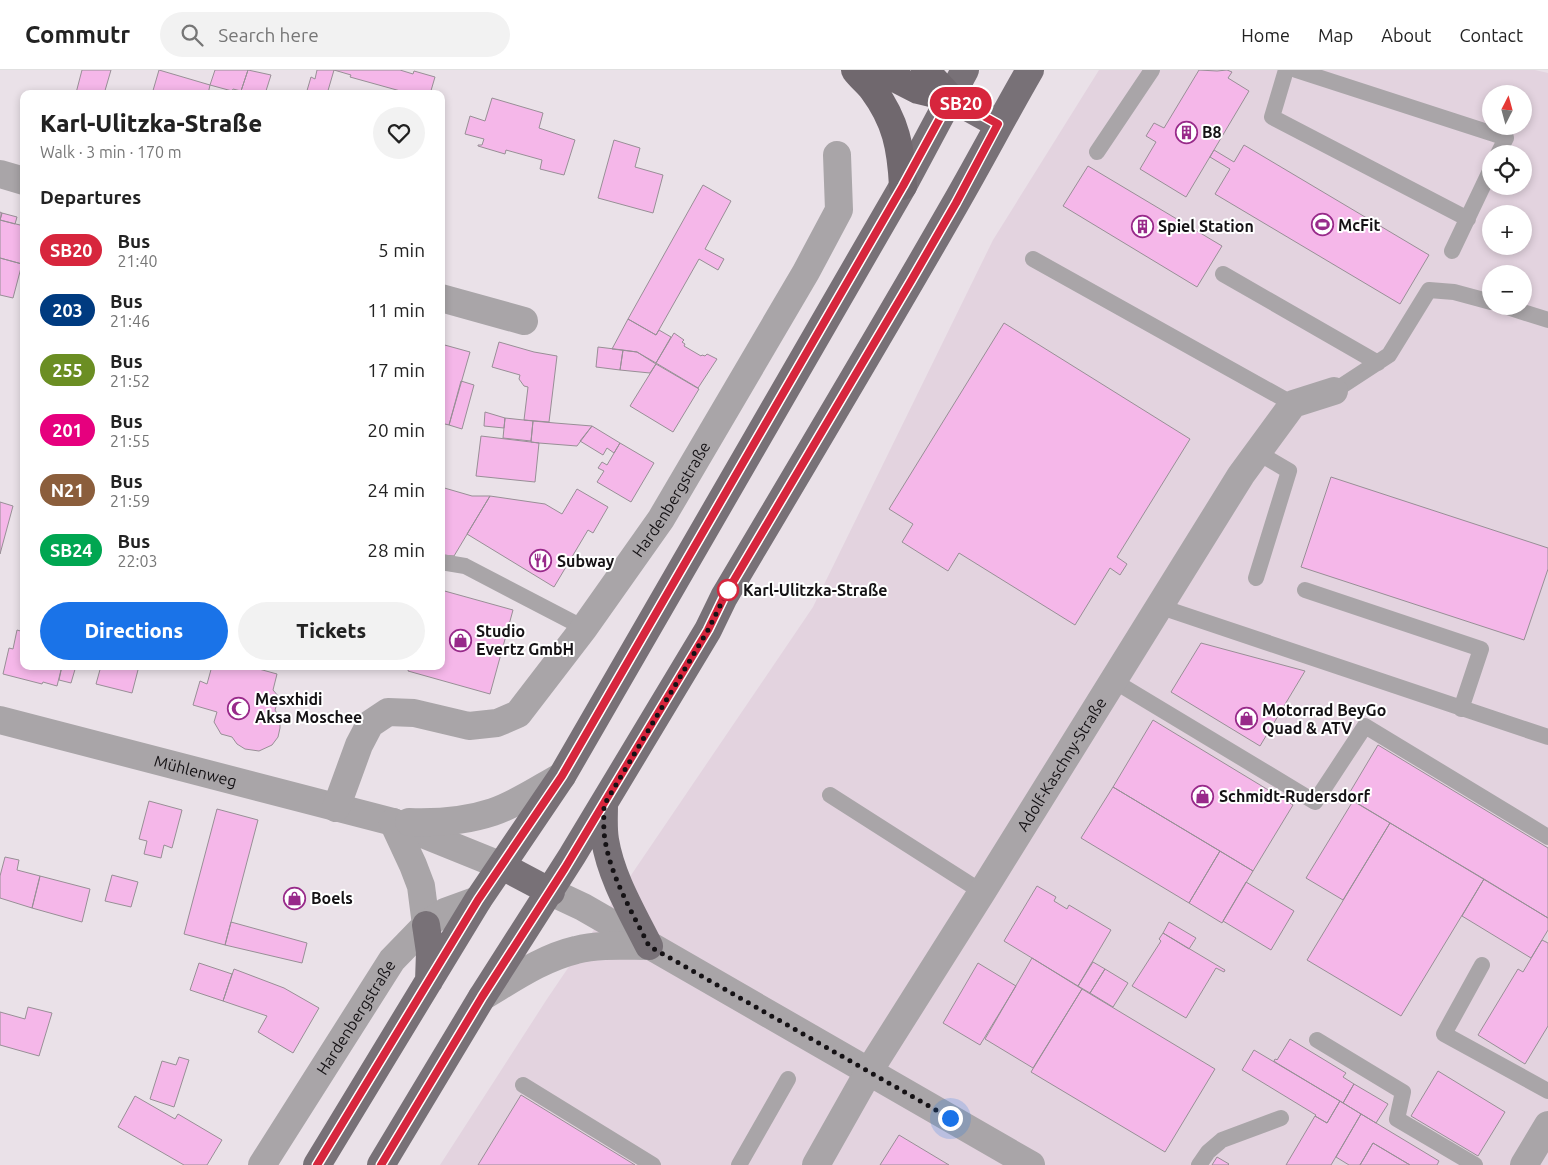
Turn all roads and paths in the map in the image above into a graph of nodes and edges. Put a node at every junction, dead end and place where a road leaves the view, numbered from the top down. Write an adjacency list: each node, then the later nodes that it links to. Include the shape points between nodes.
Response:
1 (854, 70): 16 (highway, via 872,88 889,114 901,159)
2 (879, 70): 9 (highway, via 918,90)
3 (925, 70): 9 (highway)
4 (965, 70): 9 (main road)
5 (1030, 70): 10 (main road)
6 (1152, 70): 12 (lane)
7 (1286, 70): 18 (lane, via 1272,117)
8 (1296, 70): 11 (lane, via 1506,138)
9 (951, 98): 10 (main road); 16 (main road)
10 (998, 124): 42 (main road, via 956,203)
11 (1502, 145)
12 (1097, 152)
13 (837, 155): 35 (street, Hardenbergstraße, via 839,210 806,272 661,519)
14 (0, 174): 15 (street)
15 (20, 180)
16 (903, 186): 40 (main road)
17 (1482, 189): 18 (lane)
18 (1468, 219): 19 (lane)
19 (1452, 251)
20 (1033, 259): 29 (lane)
21 (1223, 274): 27 (lane)
22 (445, 299): 26 (street)
23 (1482, 300): 27 (lane, via 1429,290 1389,355)
24 (1532, 315): 25 (lane)
25 (1548, 320)
26 (524, 321)
27 (1378, 363): 28 (lane)
28 (1334, 391): 29 (street)
29 (1293, 404): 30 (street, Adolf-Kaschny-Straße)
30 (1257, 452): 32 (lane, via 1289,471); 34 (street, Adolf-Kaschny-Straße)
31 (445, 563): 35 (lane, via 465,566)
32 (1256, 578)
33 (1305, 590): 37 (lane, via 1481,649)
34 (1160, 606): 36 (street, Adolf-Kaschny-Straße); 37 (lane)
35 (584, 628): 43 (street, Hardenbergstraße, via 518,714 497,723 469,726 414,713 388,712 370,724)
36 (1114, 681): 45 (lane, via 1315,802 1365,726); 48 (street, Adolf-Kaschny-Straße)
37 (1461, 709): 39 (lane)
38 (0, 720): 43 (street, Mühlenweg)
39 (1548, 737)
40 (562, 776): 44 (street, Mühlenweg, via 494,812 444,823); 46 (main road)
41 (830, 795): 48 (lane)
42 (604, 805): 47 (main road); 51 (main road, via 604,838 608,854 627,903)
43 (336, 808): 44 (street, Mühlenweg)
44 (393, 822): 46 (street, Mühlenweg); 50 (street, via 420,886)
45 (1548, 838)
46 (502, 866): 47 (main road); 49 (main road)
47 (550, 892): 51 (street, via 583,907); 54 (main road)
48 (982, 892): 56 (street, Adolf-Kaschny-Straße)
49 (478, 900): 50 (street, Hardenbergstraße, via 445,912); 53 (main road)
50 (426, 925): 53 (main road, via 430,952); 62 (street, Hardenbergstraße, via 392,960)
51 (649, 946): 54 (street, via 573,950); 56 (street)
52 (1482, 965): 59 (lane, via 1444,1034)
53 (429, 981): 63 (main road)
54 (482, 997): 64 (main road)
55 (1317, 1040): 70 (lane, via 1403,1092 1397,1120)
56 (868, 1071): 67 (street, Adolf-Kaschny-Straße); 68 (street)
57 (788, 1078): 66 (lane)
58 (523, 1085): 65 (lane)
59 (1548, 1091)
60 (1281, 1118): 69 (lane, via 1222,1140 1208,1152)
61 (1548, 1125): 71 (street)
62 (262, 1165)
63 (317, 1165)
64 (381, 1165)
65 (653, 1165)
66 (739, 1165)
67 (816, 1165)
68 (1032, 1165)
69 (1200, 1165)
70 (1475, 1165)
71 (1524, 1165)

